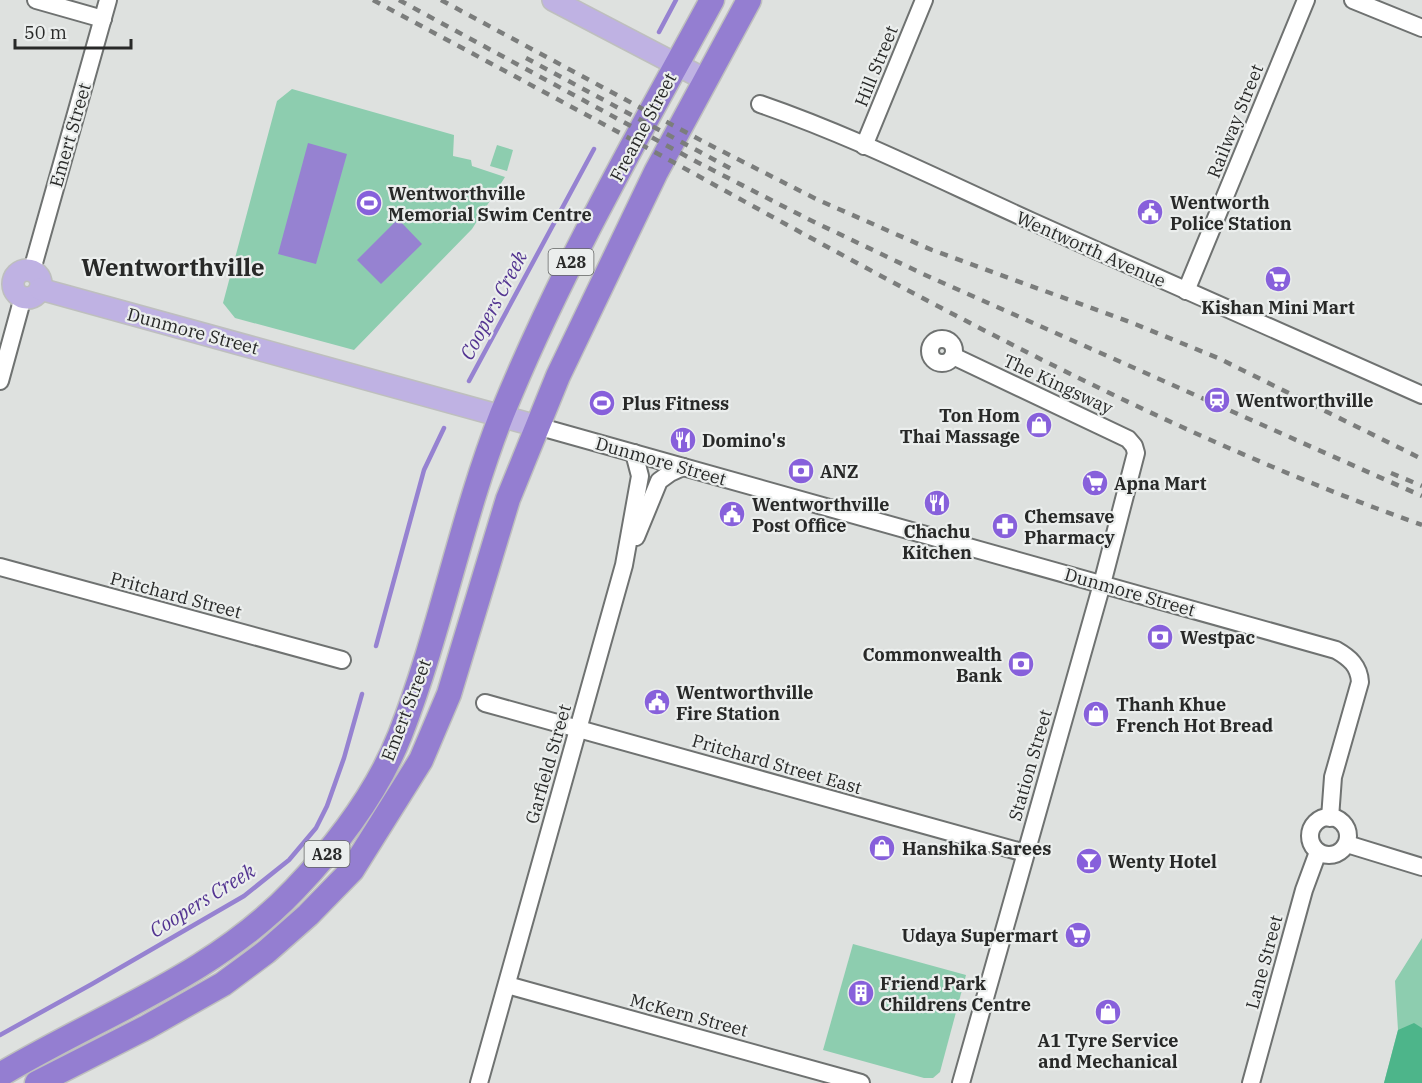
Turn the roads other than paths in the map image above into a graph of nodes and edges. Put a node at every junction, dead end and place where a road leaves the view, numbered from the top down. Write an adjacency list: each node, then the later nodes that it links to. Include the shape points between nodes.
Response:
1 (36, 0): 9 (street)
2 (108, 0): 9 (street, Emert Street)
3 (553, 0): 11 (main road)
4 (711, 0): 11 (highway, A28)
5 (749, 0): 12 (highway, A28)
6 (924, 0): 14 (street, Hill Street)
7 (1306, 0): 16 (street, Railway Street)
8 (1353, 0): 10 (street)
9 (103, 19): 15 (street, Emert Street)
10 (1422, 28)
11 (675, 65): 12 (main road); 20 (highway, Freame Street / A28, via 548,309)
12 (706, 80): 21 (highway, Freame Street / A28, via 636,212)
13 (760, 104): 14 (street, Wentworth Avenue)
14 (864, 146): 16 (street, Wentworth Avenue)
15 (22, 283): 18 (street, Emert Street); 20 (main road, Dunmore Street)
16 (1186, 291): 19 (street, Wentworth Avenue)
17 (953, 356): 23 (street, The Kingsway, via 1128,439)
18 (0, 381)
19 (1422, 395)
20 (502, 415): 21 (main road, Dunmore Street); 37 (highway, Emert Street / A28, via 475,489 400,736 360,811 328,853 252,930 199,966)
21 (537, 426): 22 (street, Dunmore Street); 38 (highway, Emert Street / A28, via 508,499 449,694 426,749 352,870 300,922 223,984)
22 (634, 453): 24 (street, Dunmore Street); 25 (street, Garfield Street, via 640,476)
23 (1136, 457): 27 (street, Station Street)
24 (683, 467): 25 (street, via 659,482); 27 (street, Dunmore Street)
25 (624, 565): 30 (street, Garfield Street)
26 (0, 567): 28 (street, Pritchard Street)
27 (1102, 584): 31 (street, Dunmore Street, via 1350,658 1360,682 1333,777); 33 (street, Station Street)
28 (342, 660)
29 (485, 703): 30 (street, Pritchard Street East)
30 (578, 729): 33 (street, Pritchard Street East); 36 (street, Garfield Street)
31 (1330, 818): 32 (street, via 1346,828); 34 (street, via 1318,821 1310,834)
32 (1347, 844): 34 (street, via 1336,854); 35 (street)
33 (1025, 852): 41 (street, Station Street)
34 (1318, 852): 42 (street, Lane Street)
35 (1422, 867)
36 (507, 985): 39 (street, Garfield Street); 40 (street, McKern Street)
37 (0, 1075)
38 (37, 1083)
39 (479, 1083)
40 (861, 1083)
41 (961, 1083)
42 (1251, 1083)

